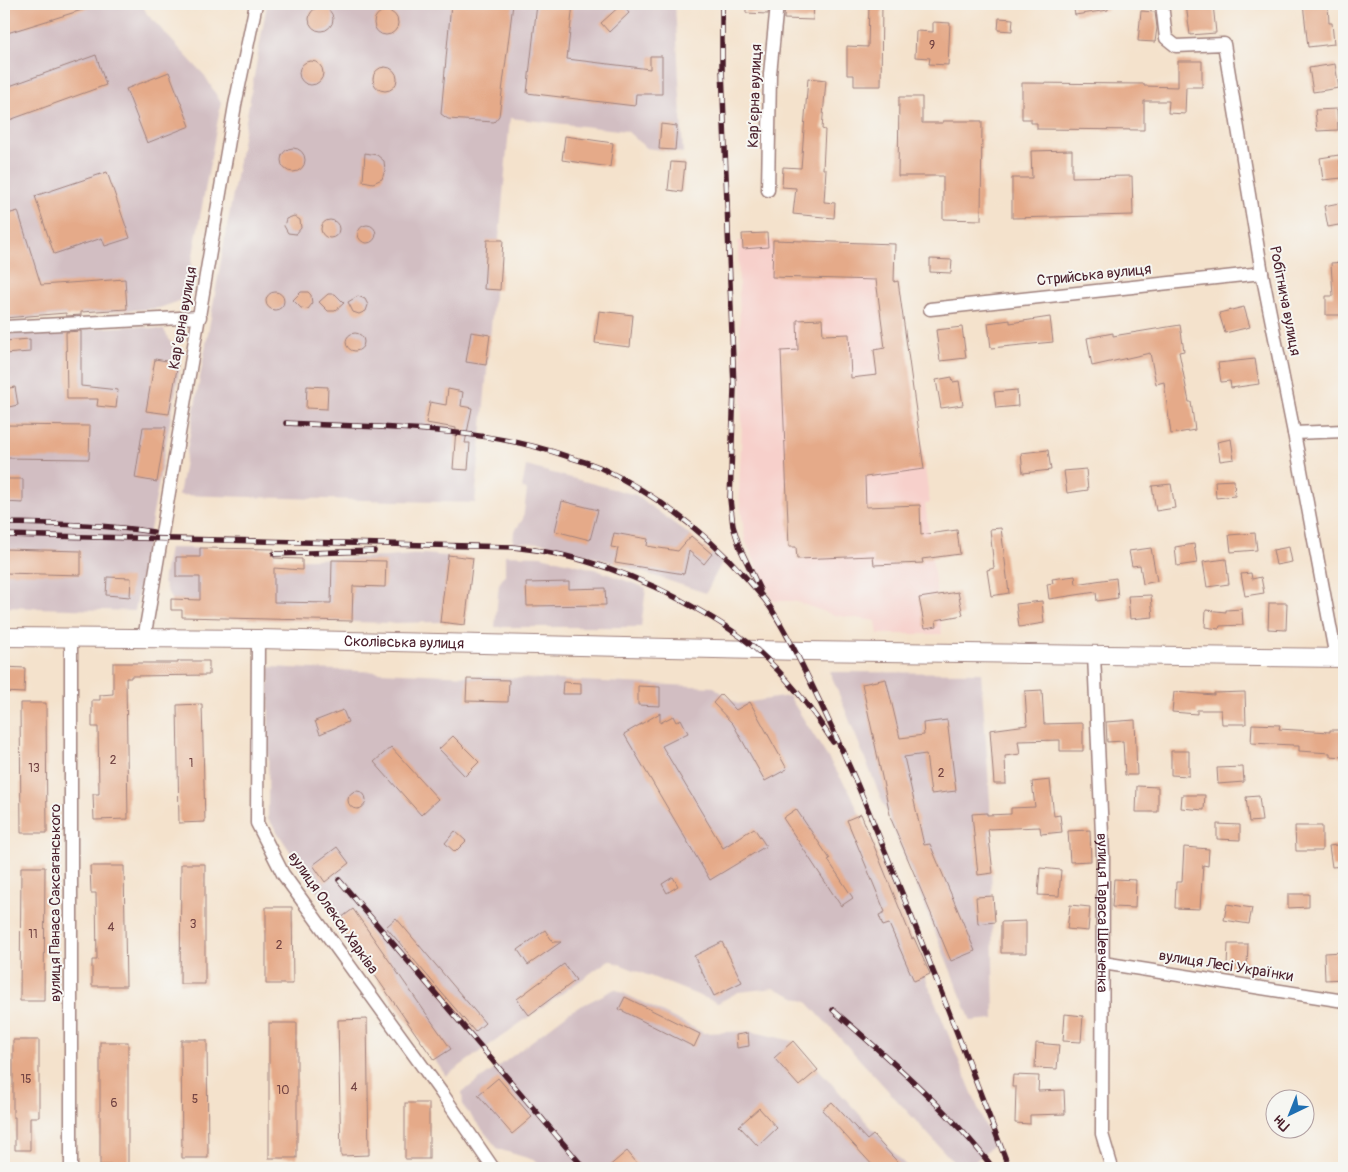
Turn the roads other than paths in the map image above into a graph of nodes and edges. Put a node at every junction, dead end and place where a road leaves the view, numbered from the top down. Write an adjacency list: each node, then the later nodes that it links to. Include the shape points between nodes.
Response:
1 (256, 4): 7 (street, Карʼєрна вулиця, via 235,105)
2 (777, 4): 4 (street, Карʼєрна вулиця, via 770,74)
3 (1162, 4): 5 (street, Робітнича вулиця, via 1166,38 1176,46 1224,44)
4 (768, 190)
5 (1262, 273): 6 (street, Стрийська вулиця); 10 (street, Робітнича вулиця)
6 (930, 309)
7 (200, 318): 8 (street); 13 (street, Карʼєрна вулиця)
8 (4, 327)
9 (1344, 431): 10 (street)
10 (1294, 432): 16 (street, Робітнича вулиця)
11 (4, 637): 12 (street, Сколівська вулиця)
12 (72, 638): 13 (street, Сколівська вулиця); 19 (street, вулиця Панаса Саксаганського)
13 (144, 639): 14 (street, Сколівська вулиця)
14 (258, 639): 15 (street, Сколівська вулиця); 20 (street, вулиця Олекси Харківа, via 256,823 283,874)
15 (1094, 654): 16 (street); 17 (street, вулиця Тараса Шевченка, via 1103,857)
16 (1340, 658)
17 (1103, 963): 18 (street, вулиця Лесі Українки); 21 (street, вулиця Тараса Шевченка, via 1102,1134)
18 (1344, 1001)
19 (71, 1168)
20 (493, 1168)
21 (1112, 1168)

